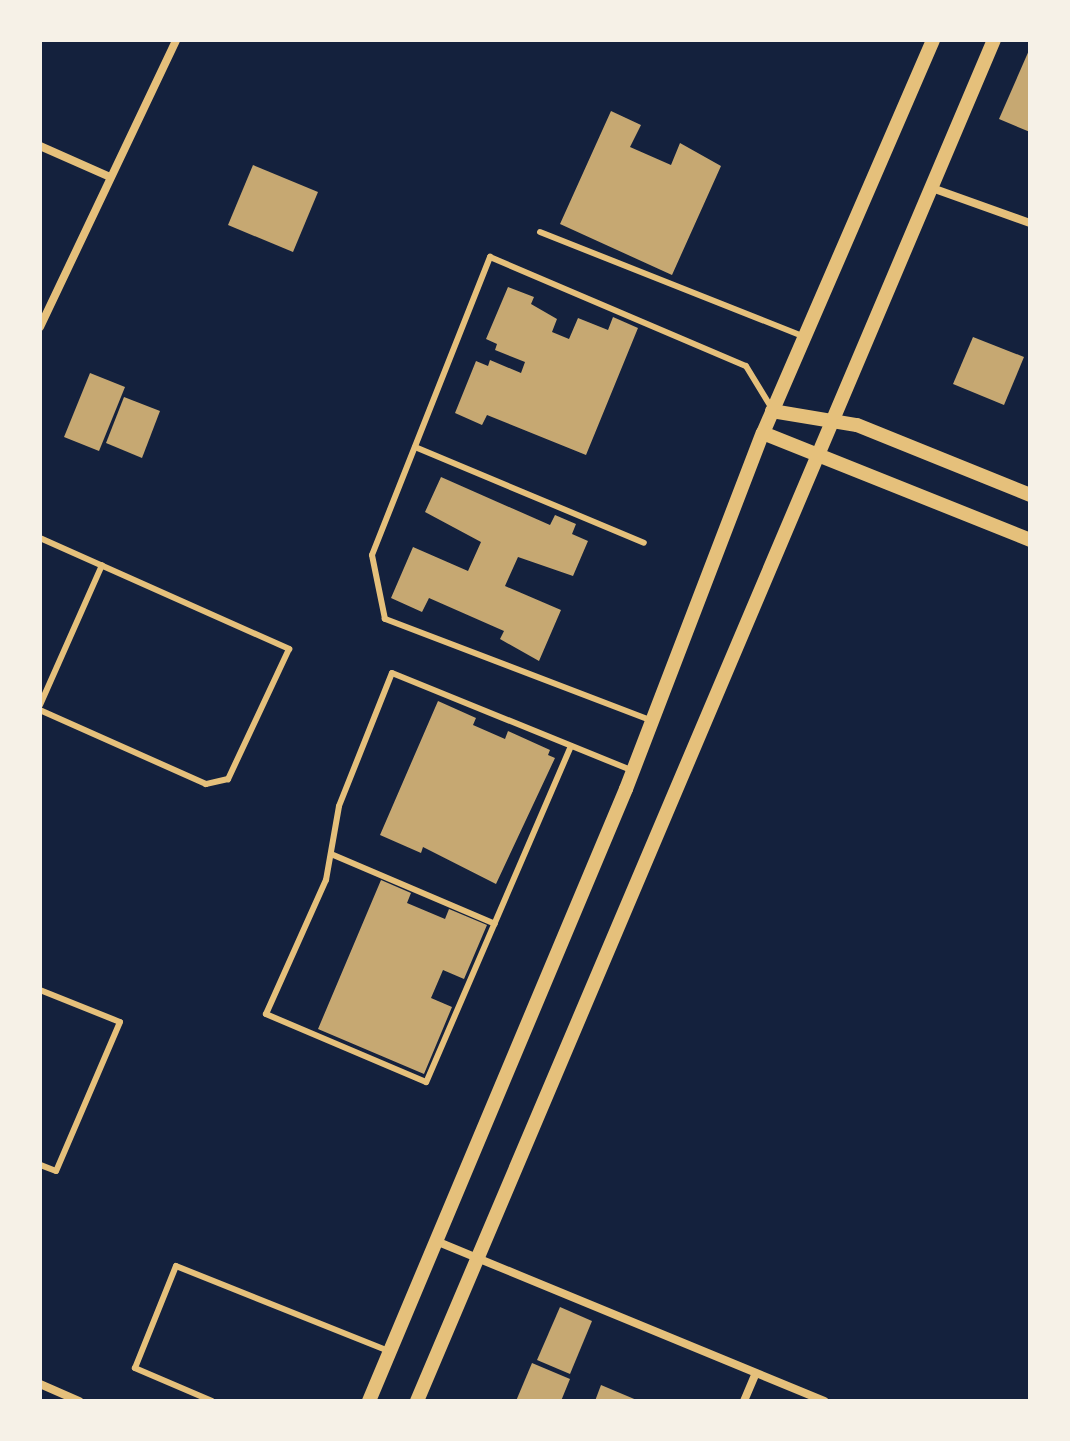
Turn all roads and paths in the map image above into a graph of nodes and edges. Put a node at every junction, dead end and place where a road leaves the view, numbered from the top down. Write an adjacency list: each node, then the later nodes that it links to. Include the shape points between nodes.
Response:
1 (176, 40): 5 (street)
2 (933, 40): 10 (street)
3 (994, 40): 6 (street)
4 (40, 146): 5 (street)
5 (110, 177): 9 (street)
6 (932, 188): 7 (street); 12 (street)
7 (1030, 223)
8 (540, 232): 10 (lane)
9 (40, 327)
10 (805, 337): 11 (street)
11 (772, 411): 12 (street); 13 (street); 14 (lane, via 746,366 490,257)
12 (833, 419): 15 (street); 16 (street)
13 (763, 433): 15 (street); 22 (street)
14 (415, 447): 19 (lane); 22 (lane, via 372,555 385,619)
15 (820, 453): 18 (street); 30 (street)
16 (1030, 495)
17 (40, 538): 20 (lane)
18 (1030, 540)
19 (644, 543)
20 (102, 565): 21 (lane); 21 (lane, via 289,649 228,779 206,784)
21 (40, 707)
22 (652, 721): 24 (street)
23 (571, 746): 24 (lane); 25 (lane, via 392,673 339,806); 26 (lane)
24 (633, 771): 29 (street)
25 (331, 854): 26 (lane); 26 (lane, via 326,880 266,1014 426,1082)
26 (495, 924)
27 (40, 990): 28 (lane, via 120,1022 56,1171)
28 (40, 1165)
29 (436, 1241): 30 (street); 31 (street)
30 (477, 1258): 32 (street); 37 (street)
31 (389, 1351): 35 (lane, via 176,1266 135,1368); 36 (street)
32 (756, 1373): 38 (street); 39 (street)
33 (40, 1384): 34 (street)
34 (79, 1401)
35 (212, 1401)
36 (369, 1401)
37 (417, 1401)
38 (744, 1401)
39 (824, 1401)

